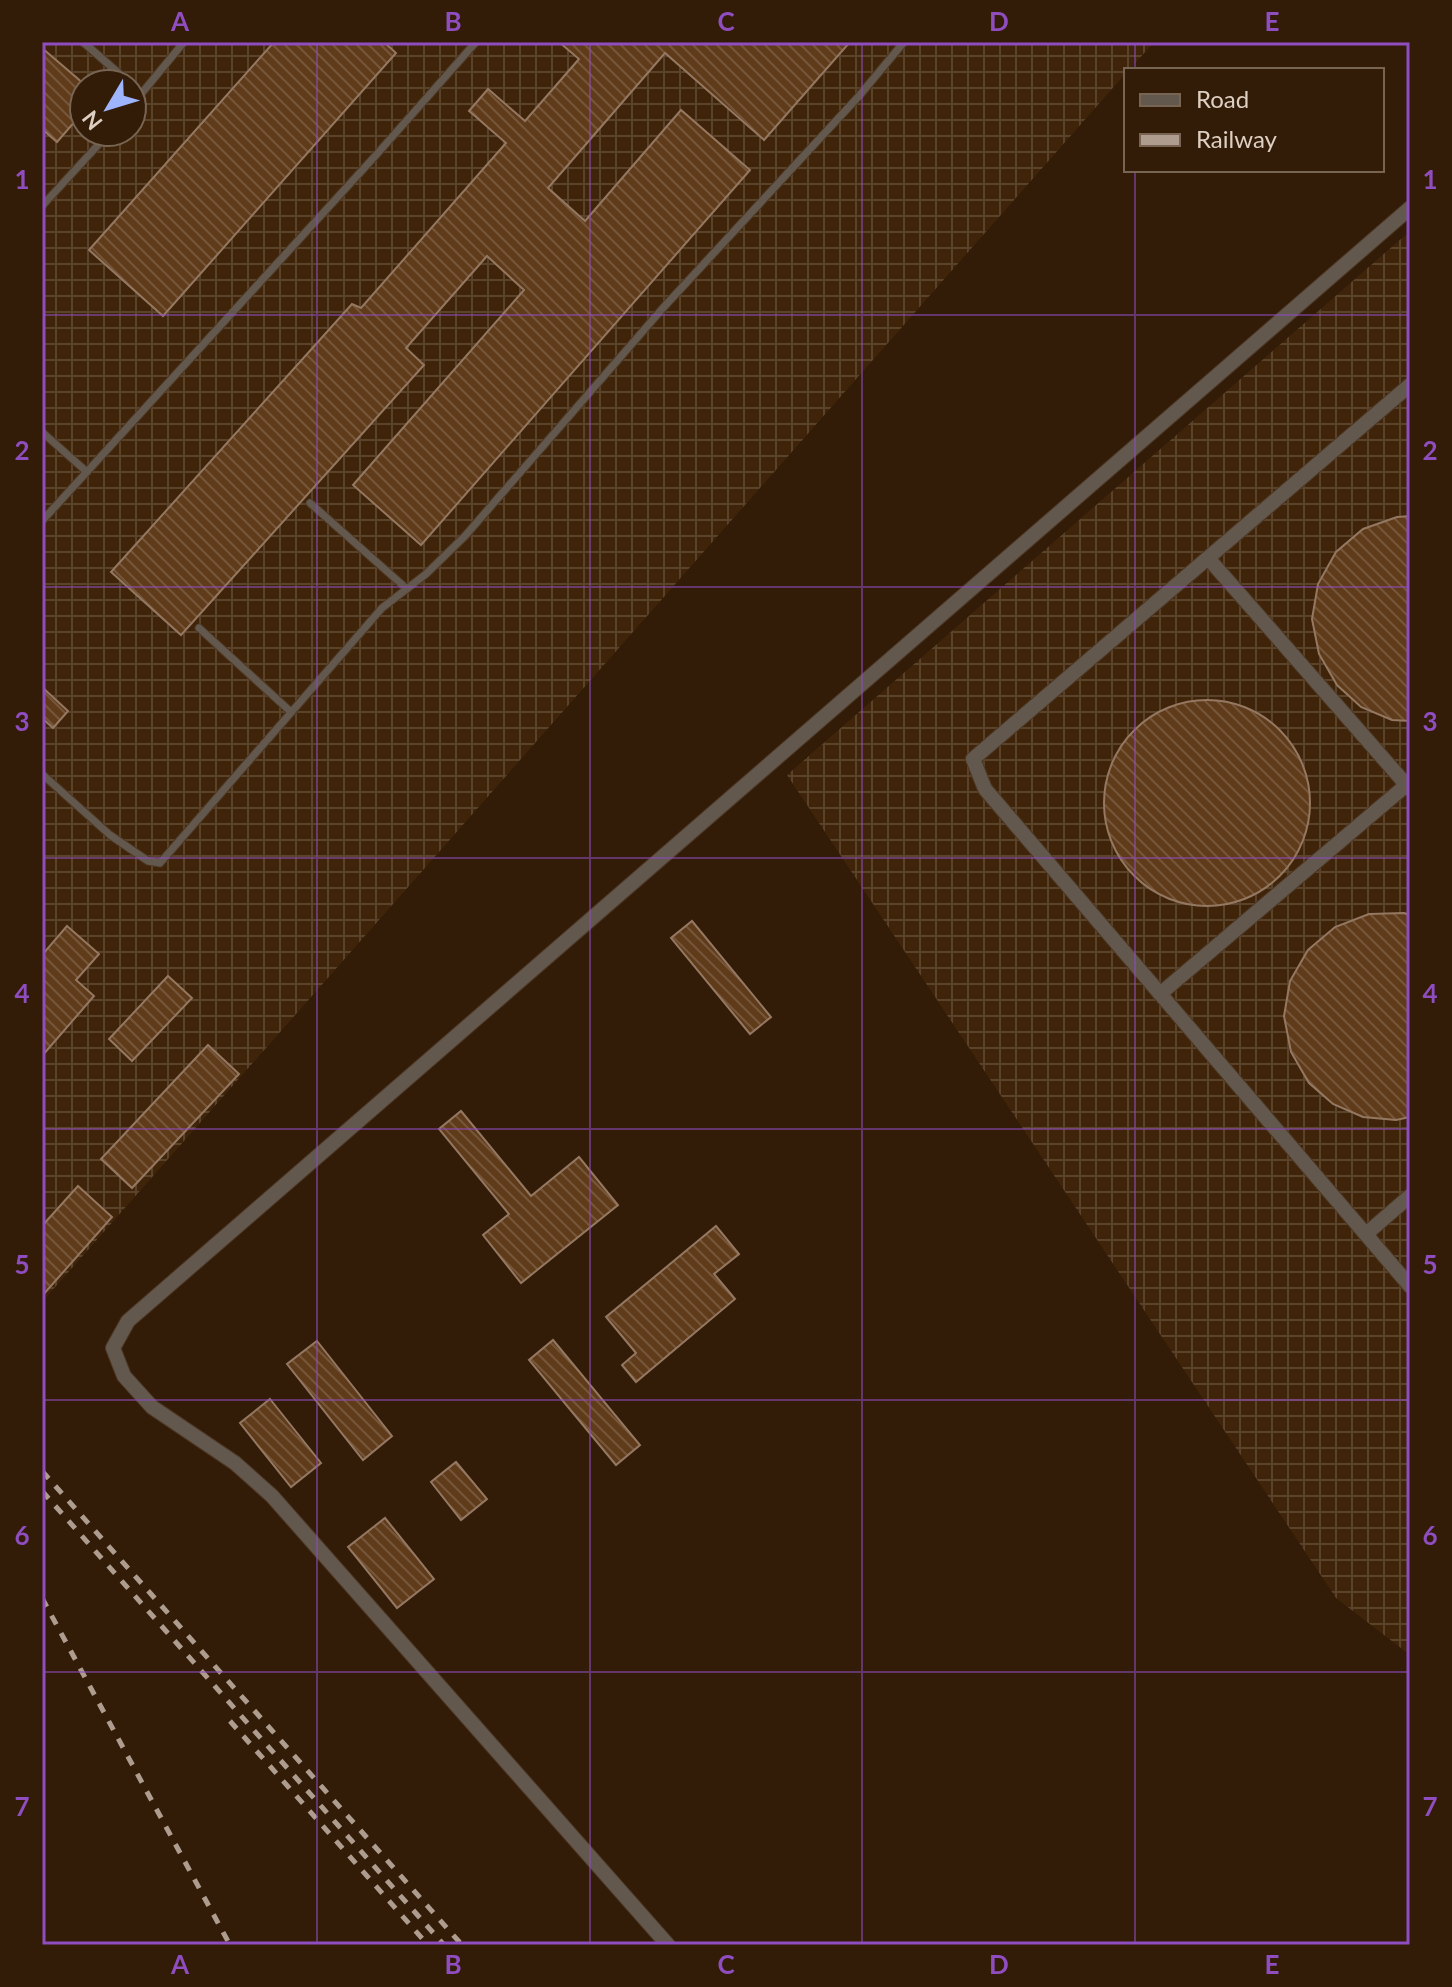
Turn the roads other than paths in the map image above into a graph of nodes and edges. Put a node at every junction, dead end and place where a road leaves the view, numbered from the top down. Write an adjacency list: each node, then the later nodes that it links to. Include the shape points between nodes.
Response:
1 (83, 42): 5 (lane)
2 (184, 42): 6 (lane)
3 (476, 42): 12 (lane)
4 (904, 42): 16 (lane, via 465,536)
5 (113, 68)
6 (148, 86)
7 (95, 148): 8 (lane)
8 (42, 206)
9 (1410, 208): 25 (street, via 128,1321 113,1348 124,1376 152,1407 235,1463 272,1496)
10 (1410, 385): 15 (street)
11 (42, 432): 12 (lane)
12 (87, 472): 14 (lane)
13 (310, 503): 16 (lane)
14 (42, 521)
15 (1208, 558): 20 (street); 21 (street, via 973,759 985,789)
16 (407, 589): 18 (lane, via 382,608)
17 (199, 628): 18 (lane)
18 (291, 712): 19 (lane, via 160,863 148,861 110,835)
19 (42, 774)
20 (1409, 785): 21 (street)
21 (1160, 994): 23 (street)
22 (1410, 1196): 23 (street)
23 (1366, 1234): 24 (street)
24 (1410, 1286)
25 (668, 1945)

